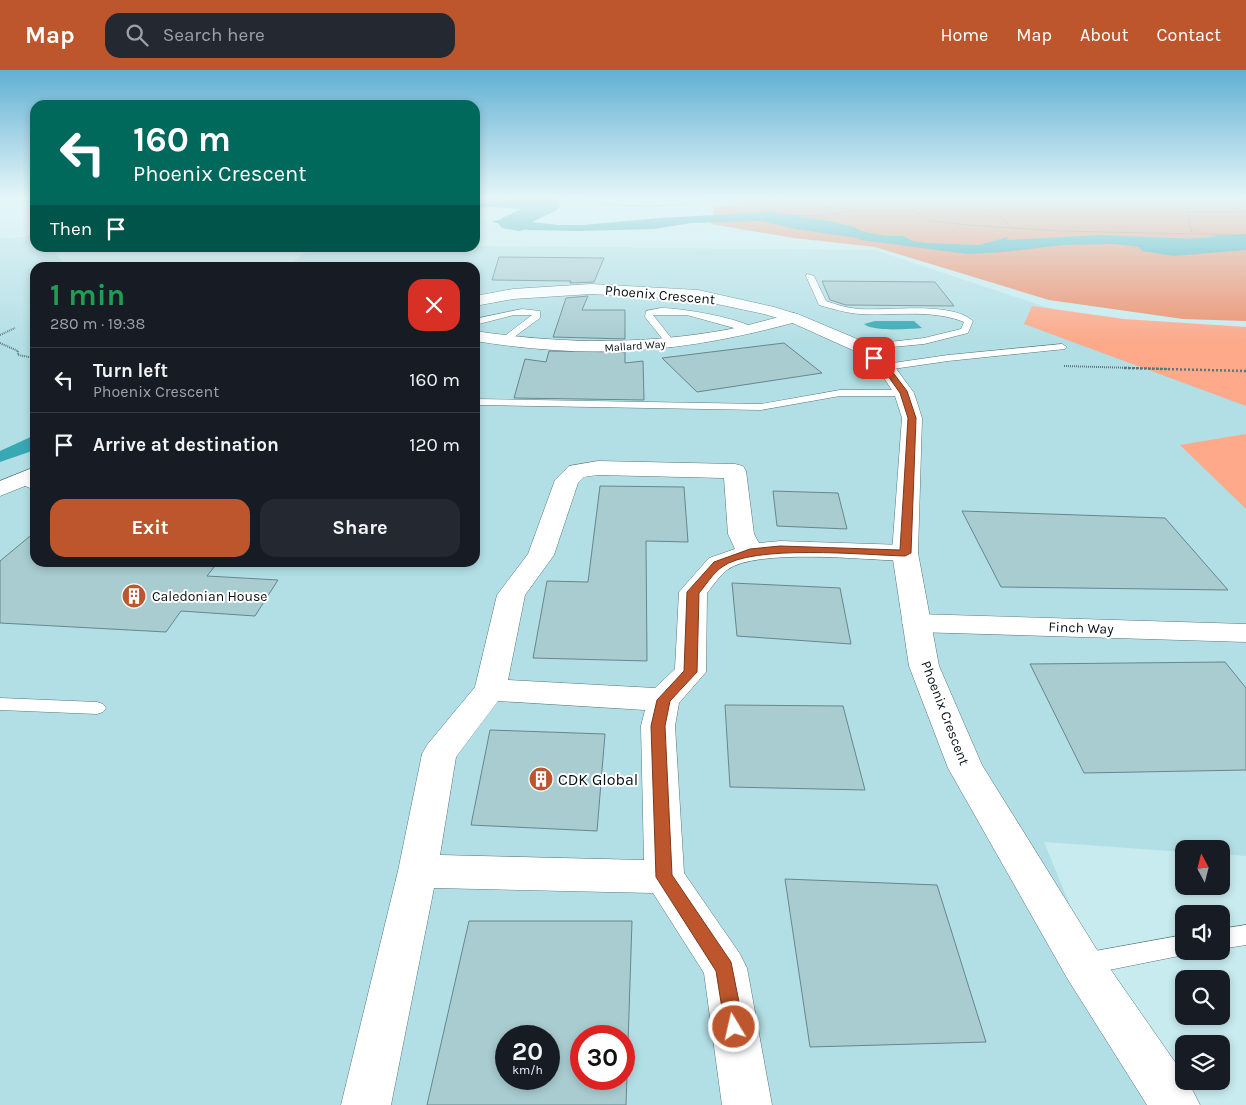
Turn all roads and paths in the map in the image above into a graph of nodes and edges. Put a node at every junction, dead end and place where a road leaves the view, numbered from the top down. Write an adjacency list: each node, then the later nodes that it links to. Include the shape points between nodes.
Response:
1 (810, 276): 14 (lane, via 822,303 836,309 942,313 969,321 965,331)
2 (480, 300): 3 (street, Phoenix Crescent, via 562,290 658,292 698,295)
3 (794, 318): 6 (street, Mallard Way); 14 (street, Phoenix Crescent, via 832,333)
4 (480, 321): 9 (lane, via 510,313 537,313 536,318)
5 (15, 328): 7 (path)
6 (752, 330): 11 (street, Mallard Way); 11 (lane, via 672,311 649,313 648,317)
7 (0, 335)
8 (480, 337): 9 (street, Mallard Way)
9 (503, 341): 11 (street, Mallard Way, via 544,347 608,349)
10 (0, 343): 13 (path, via 18,351 18,355)
11 (671, 344)
12 (1062, 347): 14 (lane, via 948,358)
13 (30, 357)
14 (874, 358): 17 (street, Phoenix Crescent)
15 (1062, 366): 16 (path)
16 (1246, 371)
17 (904, 393): 18 (lane, via 840,393 761,407); 22 (street, Phoenix Crescent, via 912,418)
18 (480, 402)
19 (30, 480): 20 (street)
20 (0, 489)
21 (750, 552): 22 (street, via 780,549); 25 (street, via 741,534 735,471 598,468 577,471 567,480 541,555 511,595); 26 (street, via 718,564 693,592 690,672)
22 (905, 553): 23 (street, Phoenix Crescent)
23 (916, 623): 24 (street, Finch Way); 34 (street, Phoenix Crescent, via 924,666 966,768)
24 (1246, 633)
25 (490, 690): 26 (street); 29 (street, via 439,754)
26 (663, 700): 30 (street, via 658,726)
27 (0, 704): 28 (lane)
28 (97, 708)
29 (418, 871): 30 (street); 35 (street)
30 (664, 877): 36 (street, via 725,968)
31 (1246, 935): 32 (lane)
32 (1230, 938)
33 (1175, 947): 34 (lane)
34 (1082, 964): 37 (street, Phoenix Crescent)
35 (366, 1105)
36 (747, 1105)
37 (1175, 1105)

